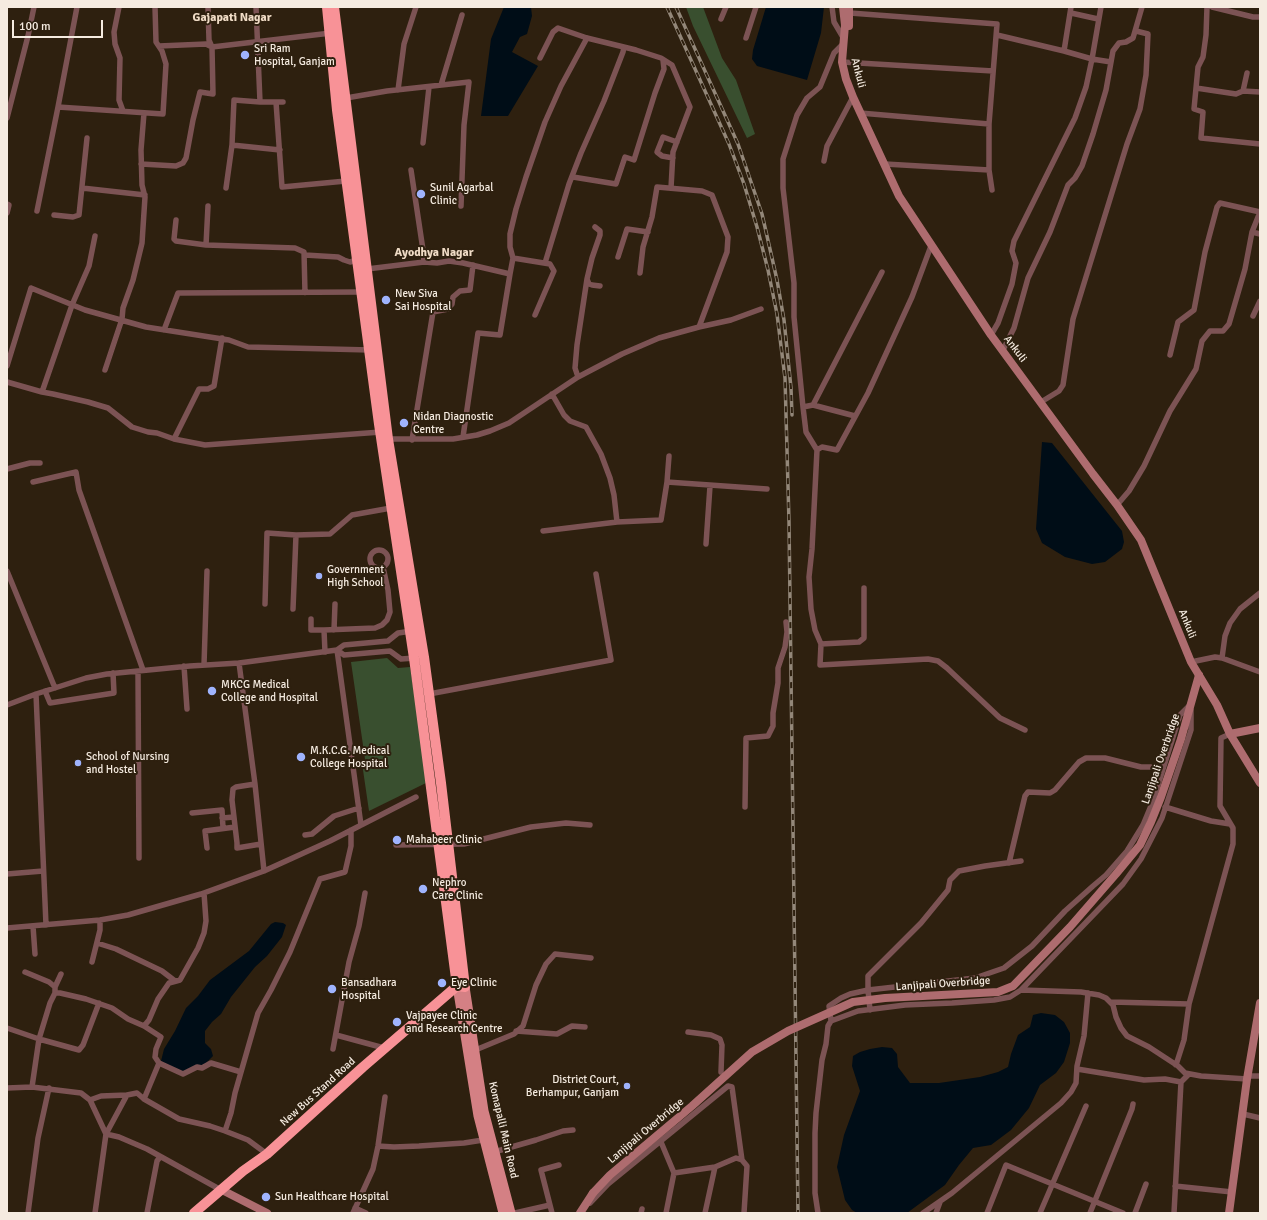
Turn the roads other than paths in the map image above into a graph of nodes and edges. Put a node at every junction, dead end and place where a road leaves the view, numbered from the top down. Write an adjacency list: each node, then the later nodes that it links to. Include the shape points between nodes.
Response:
1 (34, 7): 57 (street)
2 (77, 7): 53 (street)
3 (119, 7): 54 (street, via 114,32 121,65 119,100)
4 (155, 7): 31 (street, via 156,42)
5 (208, 7): 32 (street, via 209,40)
6 (256, 7): 30 (street)
7 (327, 7): 25 (highway)
8 (334, 7): 25 (highway)
9 (416, 7): 45 (street, via 404,44)
10 (726, 7): 22 (street)
11 (756, 7): 28 (street)
12 (832, 7): 29 (street, via 834,22)
13 (843, 7): 29 (main road, Ankuli)
14 (1100, 7): 23 (street)
15 (1142, 7): 24 (street)
16 (1207, 7): 44 (street, via 1206,35)
17 (1212, 7): 21 (street)
18 (849, 10): 26 (street, via 998,24); 29 (main road, via 849,26)
19 (1071, 10): 23 (street); 34 (street)
20 (462, 15): 42 (street)
21 (1260, 17)
22 (721, 19)
23 (1098, 20): 36 (street)
24 (1136, 31): 39 (street, via 1133,38 1119,43 1113,50); 127 (street, via 1148,34 1146,75 1140,109 1073,319 1061,389)
25 (334, 33): 30 (street); 49 (highway); 72 (highway, via 337,110)
26 (996, 35): 34 (street); 40 (street)
27 (587, 38): 33 (street); 35 (street, via 558,28 553,32); 95 (street, via 544,122 514,217 510,242)
28 (746, 38)
29 (843, 41): 38 (main road, Ankuli); 129 (street, via 834,53 820,87 807,98 797,115 783,159 783,188 794,282 794,317)
30 (258, 42): 32 (street); 50 (street)
31 (159, 46): 32 (street, via 206,44); 55 (street, via 166,64 164,114)
32 (212, 47): 67 (street, via 213,94 200,92 183,163 176,166)
33 (624, 47): 37 (street); 71 (street)
34 (1064, 50): 36 (street)
35 (540, 58)
36 (1092, 59): 39 (street); 116 (street, via 1075,118 1014,241 1012,251 1016,263 1012,284)
37 (663, 60): 60 (street, via 672,65 690,108); 71 (street, via 664,69 634,160 625,157 616,184)
38 (842, 62): 40 (street); 48 (main road, Ankuli)
39 (1111, 62): 119 (street, via 1106,90 1086,154 1075,178 1068,185 1050,232 1028,278 1014,328)
40 (993, 71): 58 (street)
41 (1247, 73): 46 (street)
42 (441, 85): 43 (street); 80 (street, via 469,82)
43 (429, 87): 45 (street); 61 (street)
44 (1196, 88): 46 (street, via 1236,94); 62 (street, via 1194,109 1203,112 1201,138)
45 (398, 90): 49 (street)
46 (1243, 91): 47 (street)
47 (1260, 92)
48 (853, 97): 56 (main road, Ankuli); 66 (street, via 827,146)
49 (346, 98): 100 (highway)
50 (260, 102): 51 (street); 63 (street, via 234,100)
51 (276, 102): 52 (street); 64 (street)
52 (283, 102)
53 (58, 107): 54 (street); 81 (street)
54 (123, 112): 55 (street)
55 (144, 113): 67 (street)
56 (860, 113): 58 (street); 68 (main road, Ankuli)
57 (7, 118)
58 (989, 124): 70 (street)
59 (87, 138): 73 (street)
60 (677, 142): 65 (street); 65 (street, via 663,137 657,152)
61 (423, 143)
62 (1260, 144)
63 (232, 145): 64 (street); 74 (street)
64 (280, 150): 72 (street, via 282,187)
65 (673, 158): 75 (street)
66 (824, 161)
67 (141, 164): 77 (street)
68 (884, 164): 70 (street); 92 (main road, Ankuli, via 899,196)
69 (411, 170): 97 (street)
70 (989, 170): 76 (street)
71 (572, 177): 98 (street)
72 (346, 181): 96 (highway)
73 (82, 188): 77 (street); 84 (street, via 78,216)
74 (226, 188)
75 (671, 188): 87 (street, via 658,187); 114 (street, via 712,194 728,237 727,252)
76 (992, 190)
77 (145, 195): 113 (street, via 142,243)
78 (7, 204): 83 (street)
79 (208, 206): 91 (street)
80 (460, 206)
81 (37, 211)
82 (1260, 212): 88 (street); 120 (street, via 1220,203 1217,207 1194,310 1178,322)
83 (7, 213)
84 (54, 215)
85 (176, 220): 91 (street, via 174,239)
86 (595, 227): 104 (street, via 600,231 600,235)
87 (648, 232): 94 (street, via 627,229); 102 (street, via 643,247)
88 (1252, 232): 89 (street); 143 (street, via 1229,324 1224,331 1210,331 1202,341 1196,369 1170,411 1144,466)
89 (1260, 234)
90 (95, 236): 109 (street, via 89,266)
91 (206, 245): 93 (street, via 295,248)
92 (931, 246): 116 (main road, Ankuli); 130 (street, via 912,297)
93 (305, 255): 96 (street, via 338,257 350,262); 107 (street)
94 (618, 257)
95 (513, 258): 98 (street); 103 (street)
96 (357, 260): 106 (highway)
97 (424, 262): 99 (street, via 437,264 449,261); 100 (street)
98 (545, 263): 111 (street, via 550,264 554,270)
99 (473, 265): 103 (street); 134 (street, via 470,290 460,291 448,309 433,312)
100 (367, 269): 118 (highway)
101 (882, 272): 128 (street)
102 (640, 273)
103 (510, 274): 132 (street, via 500,336 478,333)
104 (587, 279): 105 (street, via 589,284); 123 (street, via 577,345 575,368)
105 (600, 286)
106 (361, 292): 107 (street); 118 (highway)
107 (305, 293): 115 (street, via 178,293)
108 (1260, 301): 112 (street)
109 (72, 305): 113 (street); 121 (street, via 31,288); 125 (street)
110 (761, 309): 114 (street)
111 (535, 315)
112 (1252, 316)
113 (122, 319): 115 (street); 122 (street)
114 (699, 327): 123 (street, via 659,338)
115 (164, 330): 117 (street)
116 (991, 335): 119 (main road, Ankuli)
117 (222, 338): 118 (street, via 248,347); 133 (street, via 214,386 199,389)
118 (373, 350): 131 (highway)
119 (1003, 350): 127 (main road, Ankuli)
120 (1170, 355)
121 (7, 366)
122 (104, 370)
123 (578, 377): 126 (street)
124 (7, 382): 125 (street)
125 (42, 392): 133 (street, via 108,408 132,427)
126 (552, 394): 132 (street, via 509,423 490,431); 145 (street, via 564,415 586,427 601,454 614,495)
127 (1041, 402): 143 (main road, Ankuli)
128 (813, 406): 129 (street); 130 (street)
129 (803, 407): 135 (street, via 806,432)
130 (855, 416): 135 (street, via 837,450 822,447)
131 (384, 436): 133 (street, via 205,445); 134 (street); 144 (highway); 162 (highway)
132 (463, 437): 134 (street)
133 (174, 439)
134 (412, 440)
135 (817, 450): 163 (street, via 809,590 815,630)
136 (669, 456): 140 (street)
137 (40, 463): 138 (street)
138 (7, 469)
139 (33, 482): 172 (street, via 76,472 79,490)
140 (667, 482): 141 (street); 145 (street, via 661,520)
141 (710, 486): 142 (street); 148 (street)
142 (767, 489)
143 (1117, 505): 168 (main road, Ankuli, via 1141,540)
144 (392, 508): 147 (street, via 352,514 330,534); 162 (highway)
145 (617, 522): 146 (street)
146 (543, 531)
147 (296, 535): 155 (street, via 268,533); 157 (street)
148 (706, 544)
149 (383, 567): 161 (street, via 390,612 387,620 375,628)
150 (7, 571): 176 (street)
151 (207, 571): 170 (street)
152 (596, 574): 179 (street, via 611,660)
153 (864, 588): 163 (street, via 864,638 858,642)
154 (1260, 593): 167 (street, via 1240,609 1230,623)
155 (265, 604)
156 (335, 604): 161 (street)
157 (292, 609)
158 (311, 619): 160 (street, via 311,630)
159 (786, 622): 192 (street, via 785,647 778,668 773,726 768,736 746,738)
160 (324, 630): 161 (street); 165 (street)
161 (334, 630)
162 (414, 631): 164 (street, via 398,633 388,641 344,645); 166 (highway)
163 (822, 644): 184 (street, via 820,665 928,659 938,661 1000,718)
164 (337, 650): 165 (street); 166 (street, via 344,655 390,651 401,658); 194 (street)
165 (325, 652): 169 (street)
166 (419, 657): 179 (highway); 190 (highway)
167 (1222, 658): 168 (street); 173 (street)
168 (1191, 662): 175 (main road, Ankuli)
169 (239, 663): 170 (street); 189 (street)
170 (204, 665): 171 (street)
171 (184, 666): 172 (street); 182 (street)
172 (140, 671): 174 (street); 210 (street)
173 (1260, 672)
174 (113, 673): 176 (street); 177 (street, via 114,693 50,703)
175 (1199, 675): 180 (main road, Lanjipali Overbridge, bridge); 185 (main road, Ankuli)
176 (55, 688): 177 (street)
177 (45, 691): 178 (street)
178 (36, 694): 181 (street); 213 (street)
179 (429, 694): 187 (highway)
180 (1191, 704): 193 (street, via 1191,730); 231 (street, via 1180,715 1153,801 1143,825 1127,851 1106,875 1065,911 1032,946 1004,968 975,978); 302 (main road, Lanjipali Overbridge, bridge, via 1161,797 1140,844 1070,927 1013,986 998,992 853,1002 788,1031 752,1052 610,1175 593,1193)
181 (7, 705)
182 (187, 709)
183 (1260, 728): 185 (main road)
184 (1024, 730)
185 (1230, 734): 188 (main road, Ankuli); 198 (street, via 1221,738 1220,806)
186 (1151, 767): 212 (street, via 1105,758 1086,758 1079,762 1050,793 1028,792)
187 (441, 783): 190 (street); 207 (highway)
188 (1260, 783)
189 (255, 784): 196 (street, via 233,789); 205 (street)
190 (431, 789): 208 (highway)
191 (416, 797): 199 (street)
192 (745, 807)
193 (1165, 807): 198 (street); 232 (street, via 1142,859 1123,884)
194 (359, 808): 199 (street); 204 (street, via 334,816 312,834)
195 (192, 813): 197 (street, via 222,810)
196 (234, 817): 197 (street); 201 (street)
197 (222, 818): 202 (street)
198 (1230, 824): 237 (street, via 1233,844)
199 (361, 825): 203 (street)
200 (590, 825): 207 (street, via 552,824 464,844)
201 (235, 827): 202 (street); 205 (street, via 237,848)
202 (224, 828): 209 (street, via 205,831)
203 (351, 830): 214 (street); 253 (street, via 351,846 345,872 320,879 290,952 258,1013)
204 (305, 835)
205 (261, 844): 214 (street)
206 (396, 845): 208 (street)
207 (449, 845): 208 (street); 229 (highway)
208 (438, 846): 229 (highway)
209 (207, 848)
210 (139, 858)
211 (1021, 861): 212 (street)
212 (1009, 863): 231 (street, via 959,871 950,880 948,890 921,923 868,976)
213 (43, 871): 215 (street); 219 (street)
214 (264, 871): 216 (street)
215 (7, 874)
216 (204, 893): 218 (street, via 128,915); 228 (street, via 204,933 180,980)
217 (365, 894): 245 (street)
218 (100, 920): 219 (street); 222 (street)
219 (46, 925): 220 (street)
220 (33, 926): 221 (street); 223 (street)
221 (7, 928)
222 (97, 943): 225 (street); 228 (street, via 116,949 162,971)
223 (34, 954)
224 (591, 958): 243 (street, via 555,954 546,964 536,985 522,1026)
225 (92, 962)
226 (24, 972): 230 (street, via 49,982)
227 (61, 974): 230 (street)
228 (175, 981): 240 (street, via 170,983 158,999 150,1020)
229 (461, 986): 247 (highway, New Bus Stand Road); 249 (main road)
230 (55, 990): 235 (street); 246 (street)
231 (868, 990): 238 (street); 239 (street, via 850,994 829,1006)
232 (1020, 990): 233 (street); 238 (street, via 1005,998)
233 (1088, 993): 234 (street, via 1099,995); 252 (street, via 1084,1036)
234 (1111, 1002): 237 (street); 251 (street, via 1120,1028 1128,1036)
235 (100, 1003): 240 (street); 246 (street, via 79,1050)
236 (1260, 1003): 257 (main road)
237 (1189, 1004): 251 (street, via 1184,1040)
238 (870, 1010): 239 (street, via 858,1011)
239 (831, 1022): 307 (street, via 822,1060 816,1112)
240 (144, 1026): 250 (street, via 161,1037 155,1057)
241 (585, 1027): 243 (street, via 572,1026 557,1034)
242 (7, 1028): 246 (street)
243 (516, 1030): 249 (street, via 514,1034)
244 (688, 1032): 254 (street, via 720,1039)
245 (336, 1035): 247 (street); 248 (street)
246 (39, 1039): 259 (street)
247 (384, 1048): 277 (highway, New Bus Stand Road)
248 (333, 1050)
249 (471, 1053): 273 (main road, via 476,1106); 276 (main road, Komapalli Main Road)
250 (159, 1063): 253 (street, via 183,1074 211,1063); 264 (street)
251 (1176, 1064): 255 (street)
252 (1077, 1069): 258 (street, via 1144,1080 1165,1079); 289 (street, via 1076,1083 1061,1103)
253 (241, 1072): 271 (street)
254 (721, 1072)
255 (1189, 1074): 257 (street); 258 (street)
256 (1260, 1076): 257 (street)
257 (1248, 1078): 268 (main road)
258 (1181, 1082): 285 (street)
259 (32, 1087): 260 (street); 261 (street)
260 (7, 1088)
261 (49, 1088): 265 (street, via 81,1093); 292 (street, via 38,1138)
262 (127, 1095): 264 (street, via 137,1094); 265 (street, via 101,1096); 272 (street)
263 (385, 1097): 275 (street)
264 (144, 1099): 271 (street, via 179,1119)
265 (90, 1100): 272 (street)
266 (1132, 1104): 288 (street)
267 (1086, 1106): 283 (street)
268 (1243, 1114): 269 (street); 287 (main road)
269 (1260, 1118)
270 (573, 1130): 276 (street)
271 (225, 1131): 277 (street, via 248,1140)
272 (106, 1134): 278 (street, via 119,1137); 293 (street)
273 (484, 1140): 275 (street); 298 (main road)
274 (661, 1142): 279 (street, via 728,1086 732,1087); 282 (street); 303 (street, via 608,1184)
275 (378, 1146): 291 (street, via 373,1169)
276 (494, 1152): 299 (main road, Komapalli Main Road)
277 (267, 1154): 286 (highway, New Bus Stand Road, via 243,1170)
278 (160, 1157): 286 (street); 294 (street, via 157,1160)
279 (742, 1160): 281 (street, via 736,1158); 306 (street, via 747,1166)
280 (559, 1165): 290 (street, via 541,1170)
281 (714, 1167): 282 (street); 305 (street)
282 (674, 1173): 304 (street)
283 (1053, 1183): 288 (street); 310 (street, via 1006,1165); 311 (street)
284 (1146, 1184): 314 (street)
285 (1175, 1186): 287 (street); 315 (street)
286 (222, 1190): 295 (highway, New Bus Stand Road); 296 (main road)
287 (1232, 1192): 316 (main road)
288 (1095, 1201): 312 (street); 313 (street)
289 (940, 1202): 308 (street); 309 (street)
290 (550, 1205): 300 (street); 301 (street)
291 (354, 1210): 297 (street)
292 (28, 1213)
293 (95, 1213)
294 (147, 1213)
295 (194, 1213)
296 (267, 1213)
297 (366, 1213)
298 (503, 1213)
299 (511, 1213)
300 (515, 1213)
301 (552, 1213)
302 (580, 1213)
303 (584, 1213)
304 (666, 1213)
305 (706, 1213)
306 (744, 1213)
307 (818, 1213)
308 (923, 1213)
309 (936, 1213)
310 (987, 1213)
311 (1040, 1213)
312 (1090, 1213)
313 (1124, 1213)
314 (1136, 1213)
315 (1174, 1213)
316 (1229, 1213)

